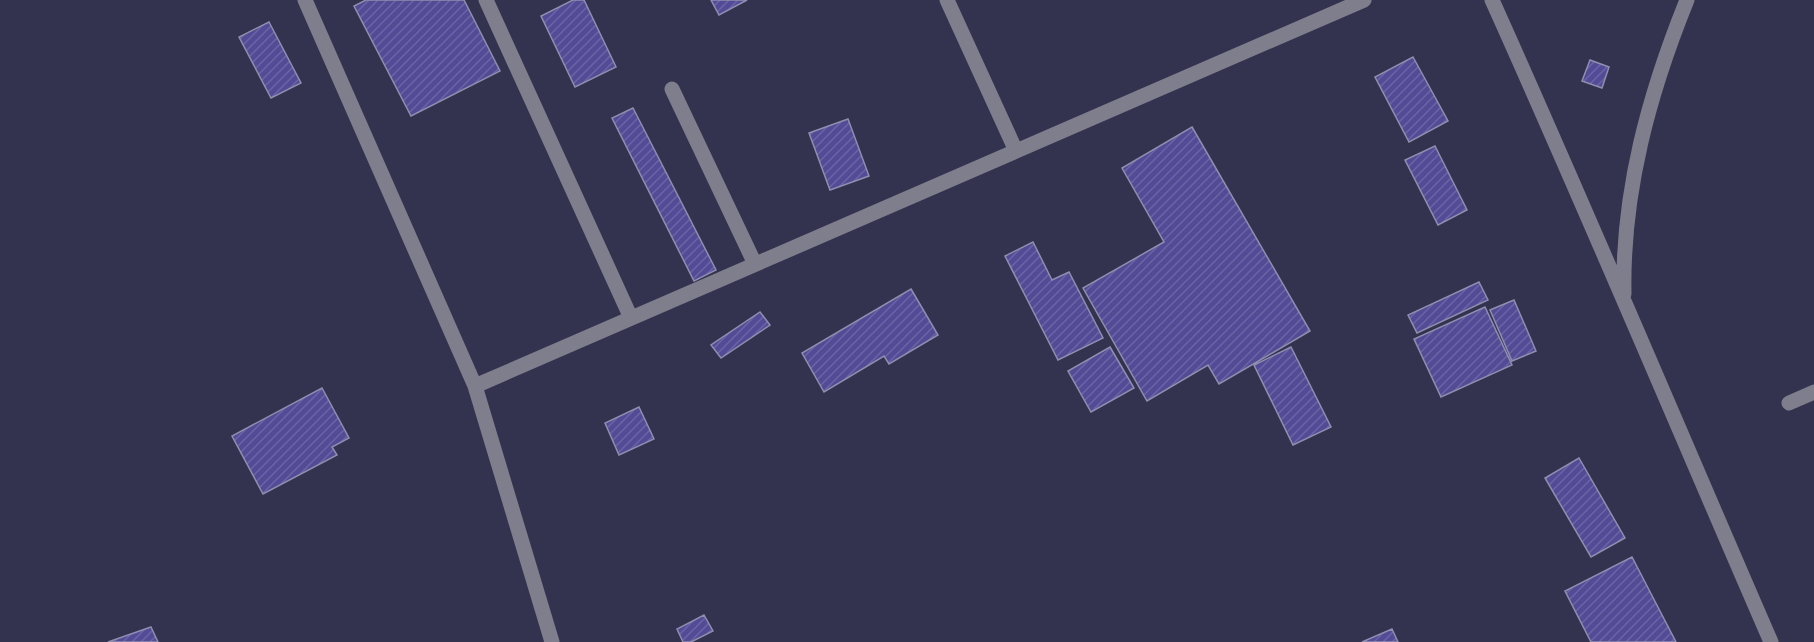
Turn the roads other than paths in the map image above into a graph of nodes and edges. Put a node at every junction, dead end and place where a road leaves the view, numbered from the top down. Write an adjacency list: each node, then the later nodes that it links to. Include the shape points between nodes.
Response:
1 (305, 0): 12 (street)
2 (486, 0): 11 (street)
3 (947, 0): 8 (street)
4 (1364, 0): 8 (street)
5 (1492, 0): 10 (street)
6 (1687, 0): 10 (street, via 1645,121 1632,182 1623,251)
7 (672, 89): 9 (street)
8 (1016, 151): 9 (street)
9 (755, 264): 11 (street)
10 (1624, 303): 16 (street)
11 (631, 318): 12 (street)
12 (475, 386): 15 (street)
13 (1814, 393): 14 (street)
14 (1789, 403)
15 (552, 642)
16 (1771, 642)

